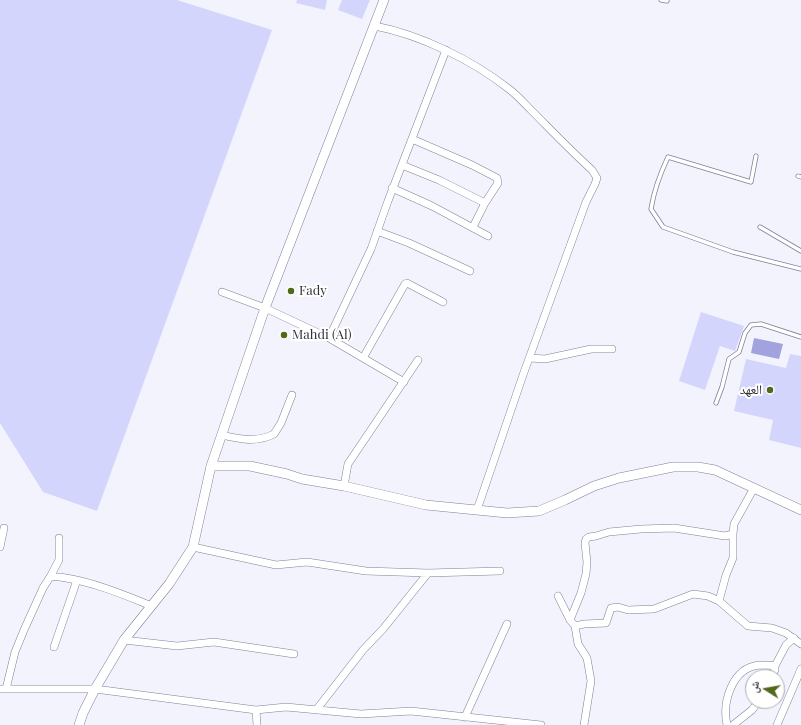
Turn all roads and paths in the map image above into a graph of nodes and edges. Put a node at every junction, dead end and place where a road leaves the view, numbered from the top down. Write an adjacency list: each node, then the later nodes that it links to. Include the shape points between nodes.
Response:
1 (384, 0): 4 (street)
2 (662, 0): 3 (lane)
3 (667, 1)
4 (374, 26): 5 (street, via 394,30); 20 (street)
5 (446, 50): 6 (street); 25 (street, via 510,89 592,170 597,178)
6 (412, 139): 8 (street); 10 (street, via 497,178 498,183)
7 (756, 156): 16 (lane, via 751,182 668,157 655,188 651,209 663,227 733,252)
8 (402, 165): 9 (street); 10 (street)
9 (392, 188): 11 (street); 13 (street)
10 (485, 203): 11 (street)
11 (473, 227): 14 (street)
12 (760, 227): 15 (lane)
13 (378, 231): 17 (street); 21 (street)
14 (488, 236)
15 (801, 251)
16 (801, 269)
17 (470, 271)
18 (222, 292): 20 (street)
19 (443, 302): 24 (street, via 405,284)
20 (265, 308): 21 (street); 30 (street)
21 (329, 338): 24 (street)
22 (801, 338): 29 (lane, via 766,326 751,324 739,352 729,359)
23 (612, 349): 25 (street, via 591,349 545,359)
24 (363, 358): 27 (street)
25 (530, 358): 34 (street)
26 (418, 360): 27 (street)
27 (404, 382): 32 (street, via 348,464)
28 (292, 395): 30 (street, via 274,434 250,440)
29 (716, 403)
30 (221, 435): 31 (street)
31 (211, 466): 32 (street, via 250,466); 40 (street)
32 (344, 486): 34 (street, via 426,505)
33 (754, 488): 34 (street, via 715,470 673,467 594,486 539,511 507,513); 35 (street); 37 (street, via 734,524)
34 (477, 510)
35 (801, 510)
36 (4, 528): 39 (street)
37 (733, 534): 46 (street, via 733,558); 48 (street, via 724,536 674,528 609,532 589,537 585,543 586,574)
38 (59, 538): 43 (street, via 59,560)
39 (0, 547)
40 (193, 547): 42 (street, via 276,565 307,562 366,570); 47 (street)
41 (500, 571): 42 (street)
42 (428, 573): 60 (street)
43 (50, 577): 44 (street); 58 (street, via 24,630)
44 (77, 580): 47 (street, via 116,591); 54 (street)
45 (558, 596): 48 (street)
46 (719, 601): 50 (street, via 693,594 654,608 628,610 614,607 611,608 606,623); 51 (street, via 748,626 772,628)
47 (152, 606): 52 (street)
48 (570, 620): 50 (street)
49 (507, 624): 63 (street)
50 (575, 626): 67 (street, via 578,644 587,658 591,681)
51 (794, 638): 53 (street); 56 (street, via 786,645)
52 (124, 640): 55 (street, via 177,646 214,642); 59 (street)
53 (801, 644)
54 (54, 647)
55 (294, 654)
56 (775, 666): 68 (street, via 758,665 737,677 729,692)
57 (801, 669): 70 (street)
58 (3, 689): 59 (street)
59 (95, 689): 62 (street); 64 (street)
60 (317, 709): 62 (street, via 286,707); 63 (street, via 361,714 411,711)
61 (753, 709): 69 (street)
62 (256, 710): 65 (street)
63 (465, 717): 66 (street)
64 (79, 725)
65 (257, 725)
66 (541, 725)
67 (584, 725)
68 (727, 725)
69 (733, 725)
70 (777, 725)

